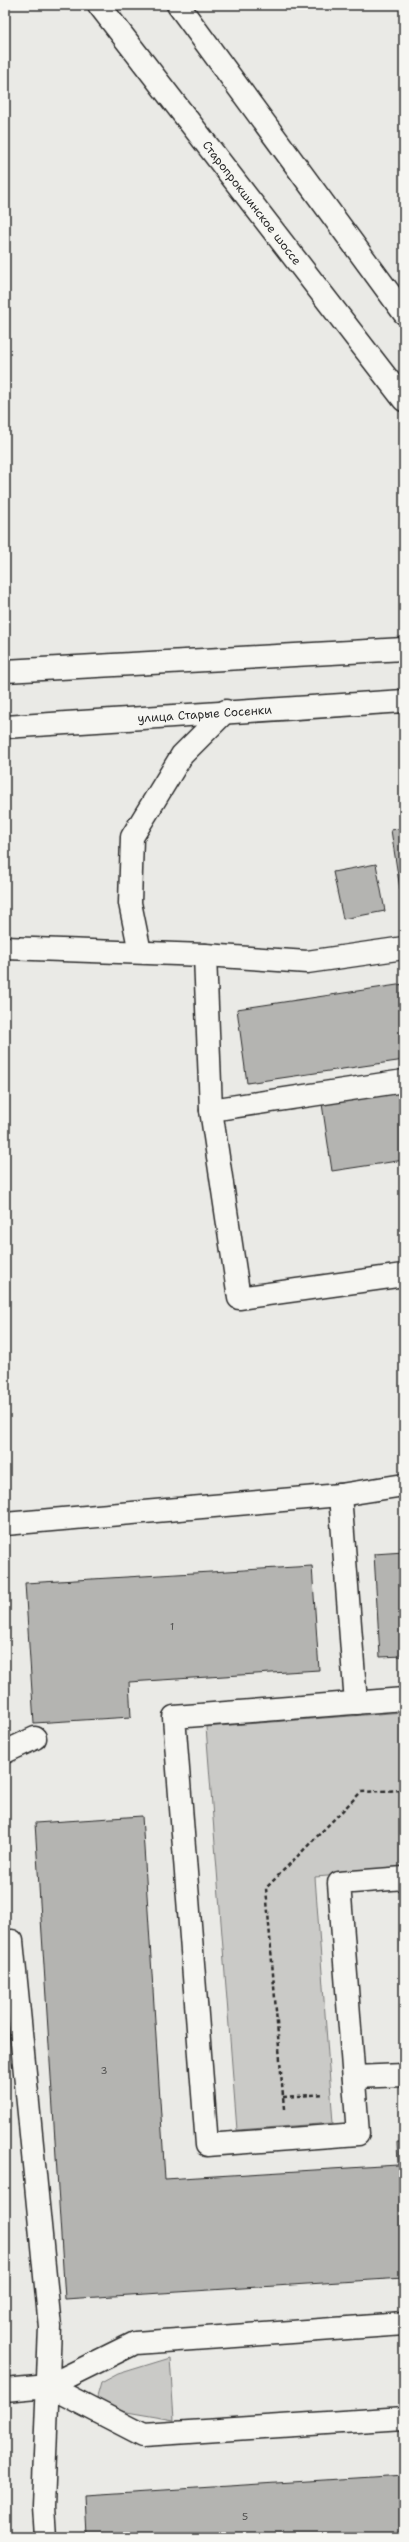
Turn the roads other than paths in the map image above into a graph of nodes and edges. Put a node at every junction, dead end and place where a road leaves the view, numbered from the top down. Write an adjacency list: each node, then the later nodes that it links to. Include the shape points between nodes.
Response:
1 (99, 5): 4 (street, Старопрокшинское шоссе)
2 (178, 5): 3 (street)
3 (404, 313)
4 (366, 353): 5 (street, Старопрокшинское шоссе); 6 (street)
5 (404, 400)
6 (404, 406)
7 (404, 649): 8 (street)
8 (5, 671)
9 (404, 701): 10 (street, улица Старые Сосенки)
10 (226, 712): 11 (street, улица Старые Сосенки); 14 (street, via 182,755 132,837 130,903)
11 (5, 727)
12 (5, 948): 14 (street)
13 (404, 948): 15 (street, via 307,962)
14 (140, 952): 15 (street)
15 (205, 955): 17 (street)
16 (404, 1081): 17 (street)
17 (210, 1110): 18 (street, via 239,1298)
18 (404, 1275)
19 (404, 1485): 20 (street)
20 (340, 1495): 21 (street); 23 (street)
21 (5, 1524)
22 (404, 1699): 23 (street)
23 (356, 1703): 29 (street, via 174,1717 206,2145 358,2134)
24 (35, 1738): 25 (street)
25 (5, 1752)
26 (404, 1878): 29 (street, via 339,1883)
27 (5, 1942): 31 (street, via 12,1941 47,2296 50,2327)
28 (404, 2075): 29 (street)
29 (355, 2085)
30 (404, 2324): 31 (street, via 135,2343)
31 (48, 2386): 32 (street); 33 (street, via 142,2434); 34 (street, via 43,2506)
32 (5, 2390)
33 (404, 2418)
34 (45, 2537)

